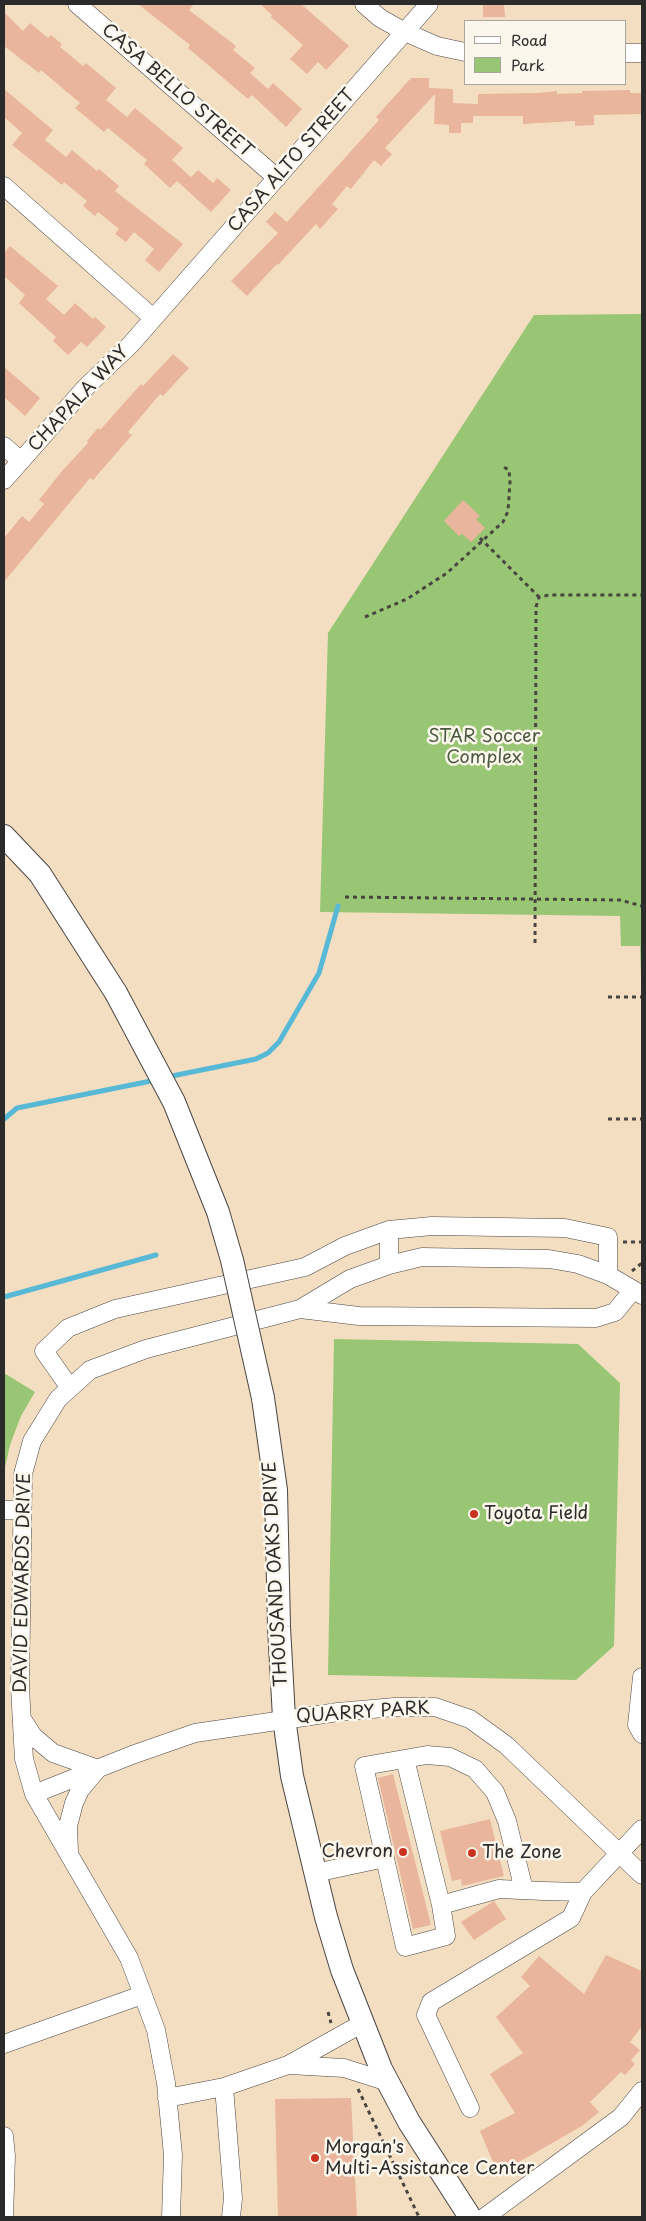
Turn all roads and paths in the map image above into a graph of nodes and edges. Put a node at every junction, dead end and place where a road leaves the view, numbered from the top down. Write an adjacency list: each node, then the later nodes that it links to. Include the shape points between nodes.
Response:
1 (77, 4): 8 (street, CASA BELLO STREET)
2 (364, 4): 4 (street, via 380,18)
3 (429, 4): 4 (street, CASA ALTO STREET)
4 (405, 32): 5 (street, via 437,46); 8 (street, CASA ALTO STREET)
5 (463, 52)
6 (642, 53): 7 (street)
7 (626, 54)
8 (277, 178): 10 (street, CASA ALTO STREET)
9 (4, 186): 10 (street)
10 (153, 318): 12 (street, CHAPALA WAY)
11 (4, 446): 12 (street)
12 (21, 461): 14 (street, CHAPALA WAY)
13 (502, 466): 15 (path, via 510,474 508,511 503,522)
14 (4, 480)
15 (482, 539): 17 (path); 18 (path, via 448,573 383,611)
16 (642, 595): 17 (path, via 549,595)
17 (540, 598): 21 (path, via 536,607)
18 (365, 617)
19 (4, 836): 38 (main road, THOUSAND OAKS DRIVE, bridge, via 40,874 116,993 174,1102 218,1212 263,1398 276,1490)
20 (345, 897): 21 (path)
21 (536, 899): 22 (path, via 620,900); 23 (path)
22 (642, 906)
23 (535, 943)
24 (608, 997): 25 (path)
25 (642, 997)
26 (608, 1119): 27 (path)
27 (642, 1119)
28 (389, 1230): 29 (street); 30 (street, via 432,1226 565,1228 608,1237); 33 (street, via 345,1246 305,1267 115,1308 68,1328 44,1351)
29 (389, 1265): 30 (street, DAVID EDWARDS DRIVE, via 422,1257 549,1259 578,1264); 32 (street, DAVID EDWARDS DRIVE, via 350,1279)
30 (608, 1275): 31 (street, DAVID EDWARDS DRIVE)
31 (638, 1292): 32 (street, via 615,1312 596,1318 359,1316)
32 (300, 1309): 33 (street, DAVID EDWARDS DRIVE, via 146,1349 90,1370)
33 (70, 1388): 35 (street, DAVID EDWARDS DRIVE, via 58,1398 32,1441 23,1474)
34 (4, 1510): 35 (street)
35 (22, 1510): 37 (street, DAVID EDWARDS DRIVE)
36 (642, 1677): 39 (street, via 637,1724)
37 (21, 1718): 41 (street, via 33,1736 53,1752); 42 (street, DAVID EDWARDS DRIVE, via 24,1759)
38 (284, 1718): 41 (street, QUARRY PARK, via 195,1733); 45 (street, QUARRY PARK, via 395,1707 435,1707 470,1718 506,1746); 47 (main road, THOUSAND OAKS DRIVE, via 292,1776)
39 (642, 1734)
40 (405, 1759): 46 (street, via 364,1766); 49 (street, via 427,1755 450,1758 475,1769 495,1792); 51 (street)
41 (98, 1769): 42 (street, QUARRY PARK); 44 (street, via 80,1790 74,1803 68,1826)
42 (34, 1794): 44 (street, DAVID EDWARDS DRIVE)
43 (642, 1829): 45 (street)
44 (69, 1853): 52 (street, DAVID EDWARDS DRIVE, via 129,1958)
45 (619, 1853): 48 (street, QUARRY PARK); 50 (street)
46 (385, 1858): 47 (street); 51 (street, via 405,1947 446,1936)
47 (315, 1873): 54 (main road, THOUSAND OAKS DRIVE, via 342,1970)
48 (642, 1876)
49 (524, 1890): 50 (street); 51 (street, via 499,1889)
50 (583, 1892): 63 (street, via 571,1918 431,2002 426,2016)
51 (441, 1905)
52 (142, 1994): 56 (street); 62 (street, DAVID EDWARDS DRIVE, via 156,2030)
53 (328, 2012): 55 (path)
54 (363, 2023): 57 (street); 58 (main road, THOUSAND OAKS DRIVE)
55 (332, 2026)
56 (4, 2044)
57 (288, 2065): 58 (street, via 344,2068); 59 (street)
58 (388, 2082): 69 (main road, THOUSAND OAKS DRIVE, via 409,2122)
59 (224, 2087): 62 (street); 65 (street)
60 (358, 2088): 68 (path)
61 (642, 2091): 70 (street, via 621,2117)
62 (168, 2098): 67 (street, DAVID EDWARDS DRIVE, via 173,2155)
63 (470, 2108)
64 (4, 2136): 66 (street)
65 (232, 2216)
66 (4, 2217)
67 (171, 2217)
68 (419, 2217)
69 (470, 2217)
70 (485, 2217)

